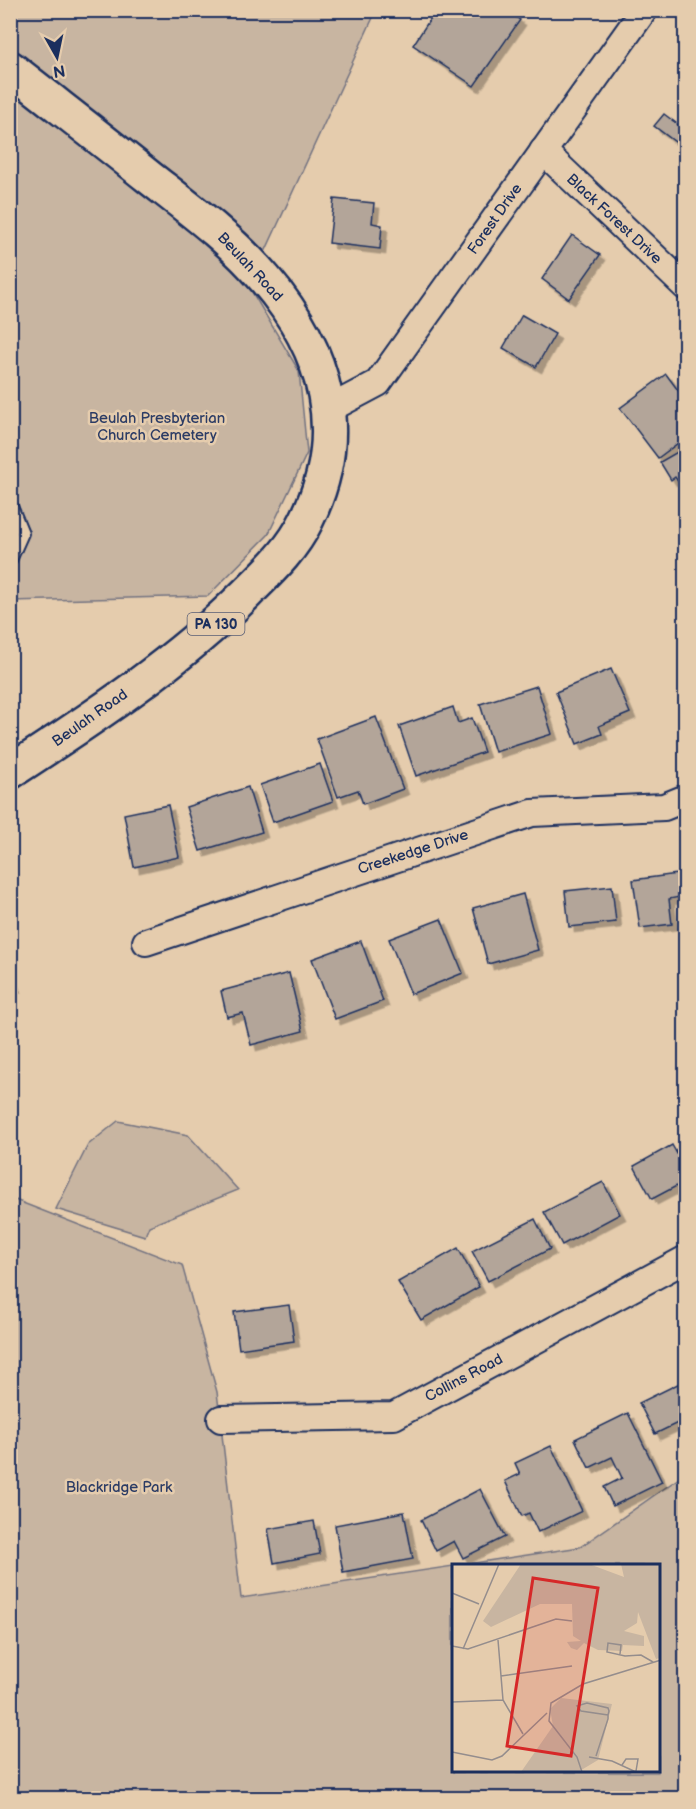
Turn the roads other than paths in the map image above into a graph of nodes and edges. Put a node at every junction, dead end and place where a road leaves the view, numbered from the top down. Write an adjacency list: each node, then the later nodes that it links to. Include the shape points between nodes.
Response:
1 (644, 10): 3 (street, Forest Drive)
2 (10, 68): 5 (main road, Beulah Road / PA 130, via 209,224 265,279 298,325)
3 (543, 151): 4 (street, Black Forest Drive); 5 (street, Forest Drive, via 378,383)
4 (686, 287)
5 (330, 409): 8 (main road, Beulah Road / PA 130, via 321,486 306,522 283,558 213,628)
6 (10, 504): 7 (lane, via 22,533)
7 (10, 560)
8 (10, 771)
9 (686, 798): 10 (street, Creekedge Drive, via 664,807 532,813)
10 (146, 942)
11 (686, 1259): 12 (street, Collins Road, via 394,1416)
12 (221, 1419)

